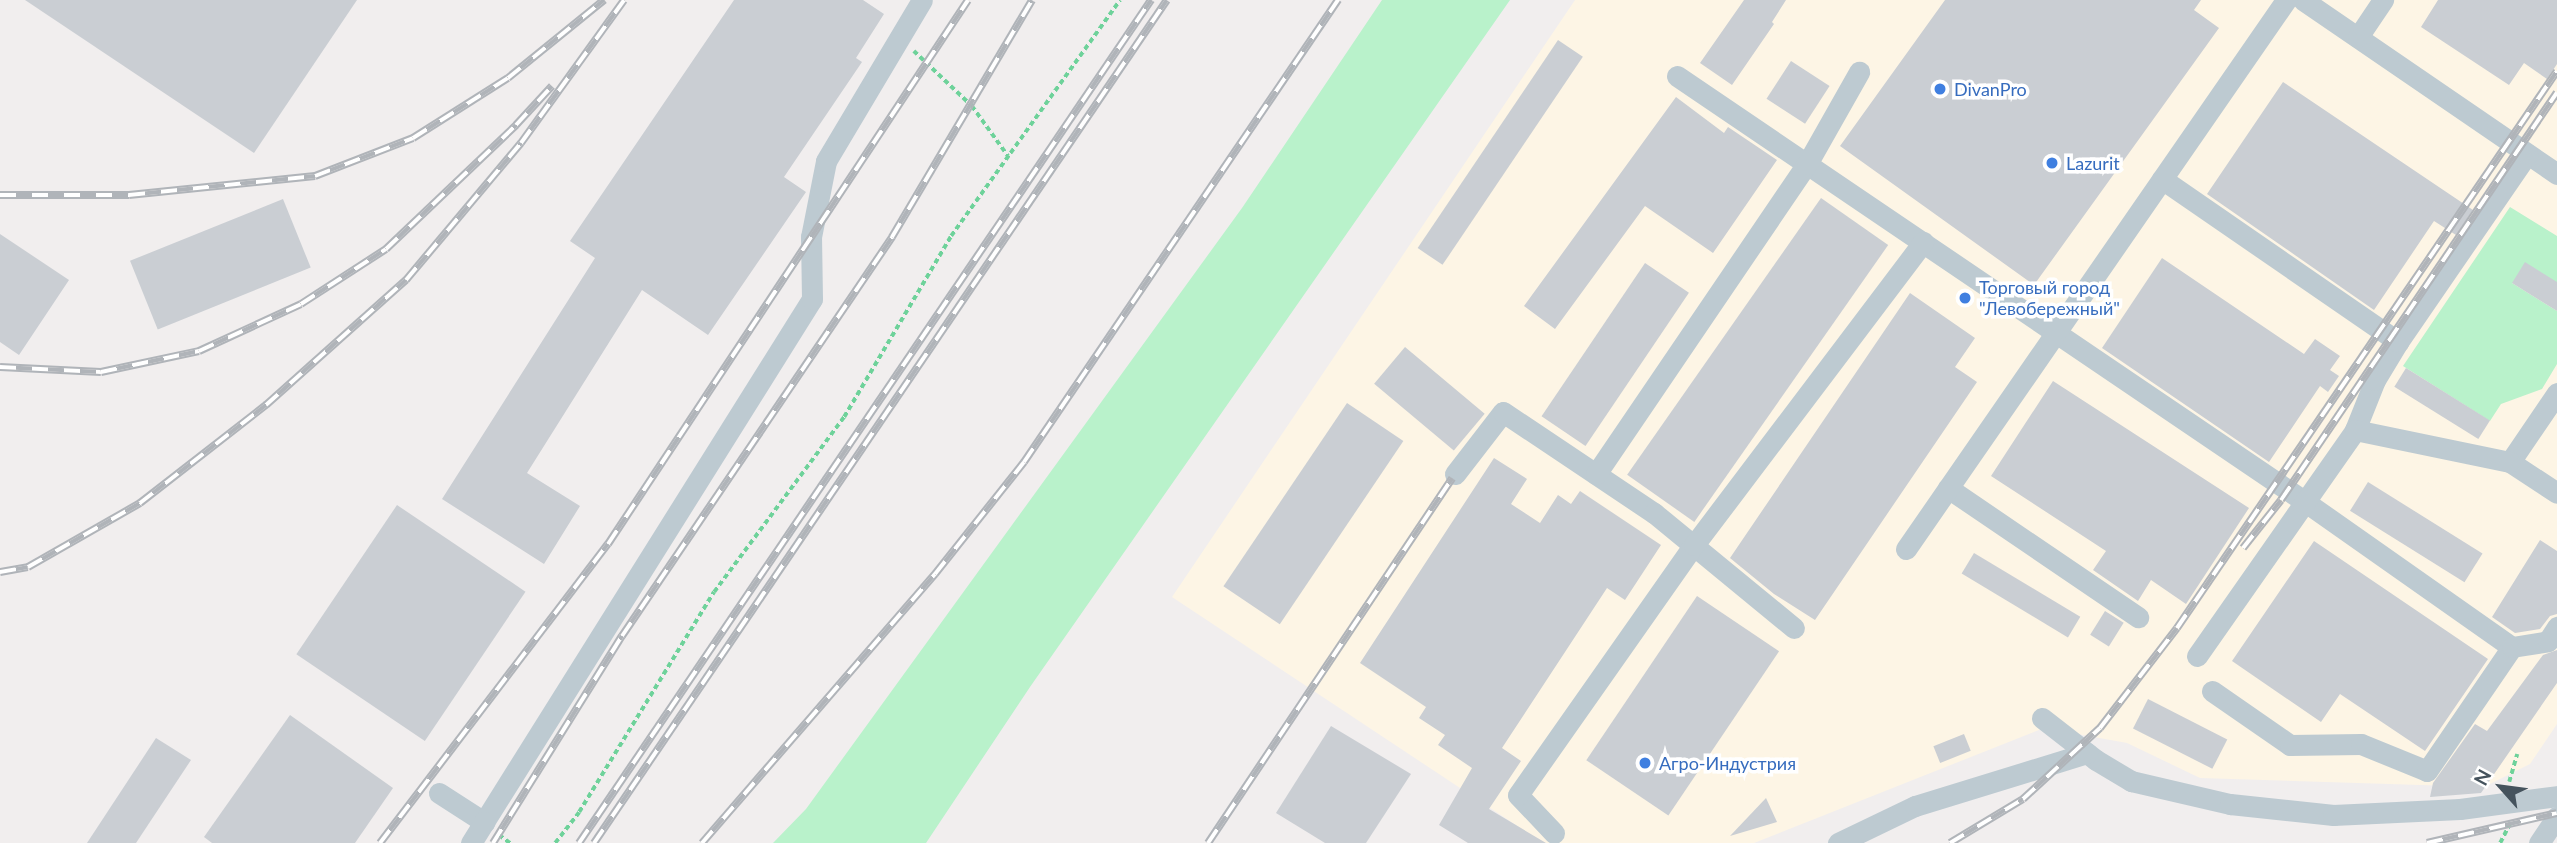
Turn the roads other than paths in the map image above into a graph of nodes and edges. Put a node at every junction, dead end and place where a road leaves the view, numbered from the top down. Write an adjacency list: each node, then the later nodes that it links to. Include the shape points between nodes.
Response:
1 (2286, 0): 11 (street)
2 (2303, 0): 5 (street)
3 (2383, 0): 5 (street)
4 (916, 2): 36 (street, via 827,161 811,237 811,299)
5 (2358, 37): 8 (street)
6 (1859, 72): 9 (street)
7 (1677, 76): 9 (street)
8 (2527, 154): 10 (street); 14 (street)
9 (1807, 164): 12 (street); 19 (street)
10 (2557, 174)
11 (2162, 178): 13 (street); 14 (street)
12 (1923, 242): 13 (street); 23 (street)
13 (2056, 332): 20 (street); 22 (street)
14 (2398, 342): 16 (street, via 2375,380)
15 (2557, 393): 17 (street)
16 (2355, 430): 17 (street); 22 (street)
17 (2510, 462): 21 (street)
18 (1455, 474): 19 (street, via 1503,412)
19 (1596, 474): 23 (street)
20 (1948, 488): 24 (street); 25 (street)
21 (2557, 493)
22 (2304, 500): 28 (street); 29 (street)
23 (1694, 545): 26 (street); 37 (street, via 1518,795)
24 (1906, 549)
25 (2138, 617)
26 (1794, 628)
27 (2557, 628): 28 (street, via 2547,641)
28 (2512, 647): 30 (street, via 2427,771 2361,744 2290,745)
29 (2197, 656)
30 (2212, 691)
31 (2042, 718): 32 (street)
32 (2087, 752): 34 (street, via 2131,781 2230,804 2333,815 2460,809); 39 (street, via 1915,806)
33 (439, 793): 36 (street)
34 (2557, 796)
35 (2557, 816): 40 (street)
36 (484, 822): 38 (street)
37 (1554, 833)
38 (471, 843)
39 (1838, 843)
40 (2539, 843)

